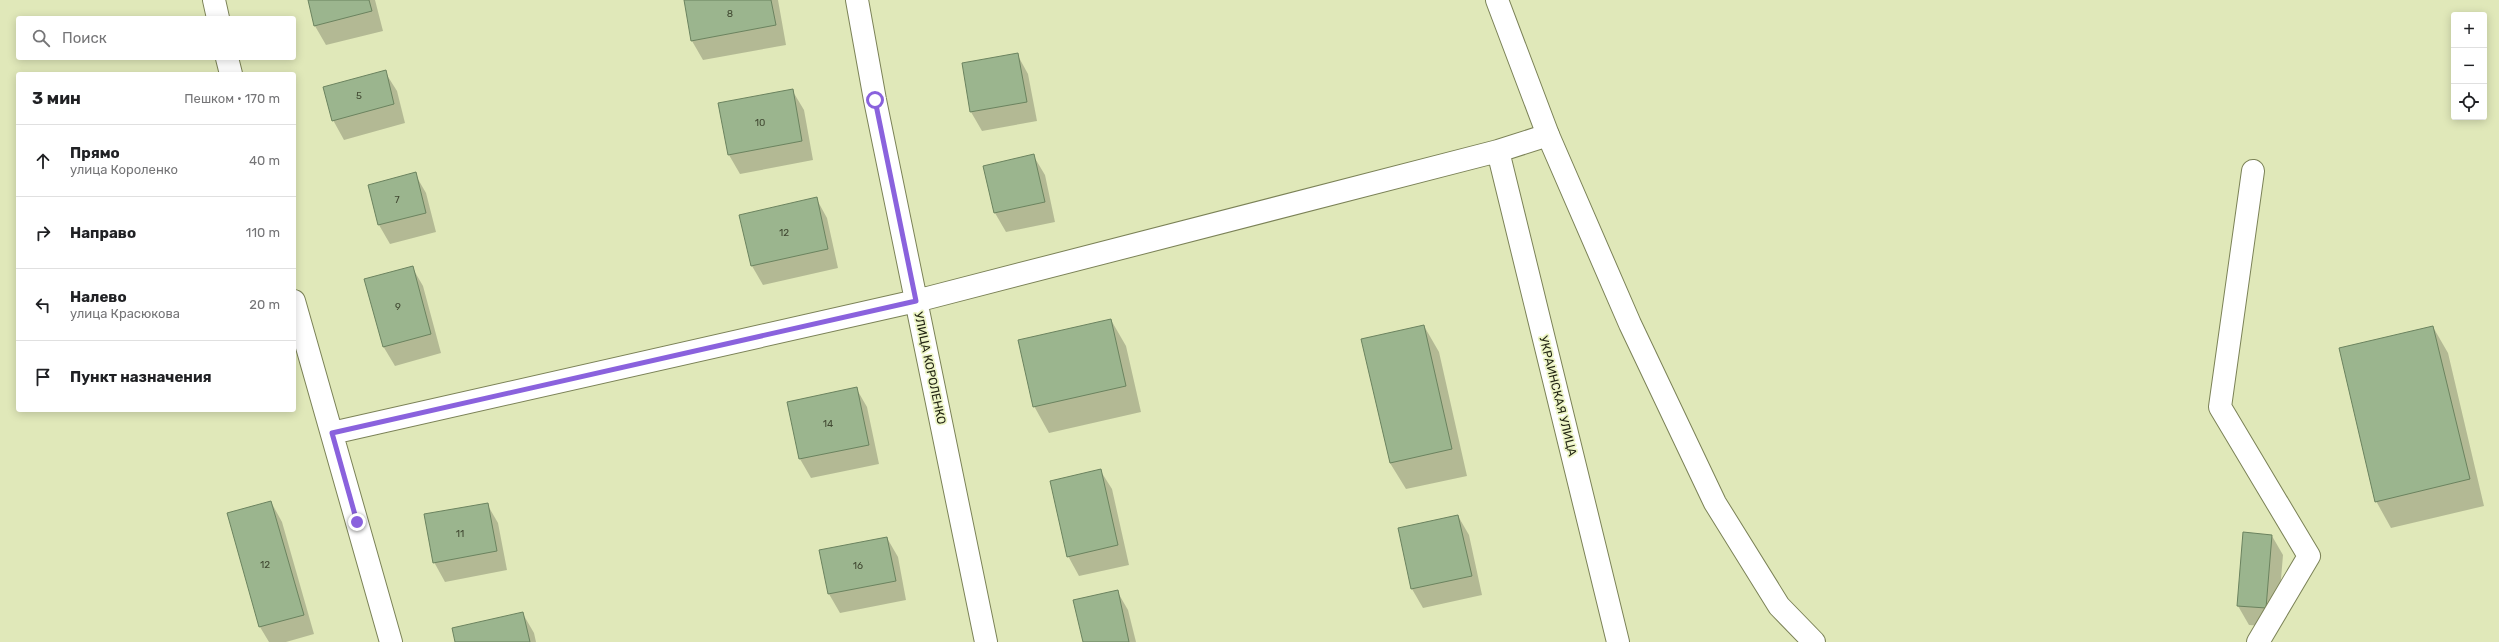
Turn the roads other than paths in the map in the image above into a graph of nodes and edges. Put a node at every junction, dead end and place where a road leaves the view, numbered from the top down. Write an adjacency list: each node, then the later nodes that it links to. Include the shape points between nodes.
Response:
1 (214, 0): 4 (street)
2 (857, 0): 10 (street, УЛИЦА КОРОЛЕНКО)
3 (1497, 0): 7 (street)
4 (218, 16)
5 (228, 60): 6 (street)
6 (230, 72)
7 (1548, 135): 8 (street); 16 (street, via 1630,324 1715,503 1779,606)
8 (1498, 151): 10 (street); 15 (street, УКРАИНСКАЯ УЛИЦА)
9 (2253, 171): 17 (street, via 2220,407 2310,556)
10 (916, 301): 12 (street); 14 (street, УЛИЦА КОРОЛЕНКО)
11 (296, 308): 12 (street)
12 (332, 433): 13 (street)
13 (391, 642)
14 (986, 642)
15 (1618, 642)
16 (1814, 642)
17 (2258, 642)

